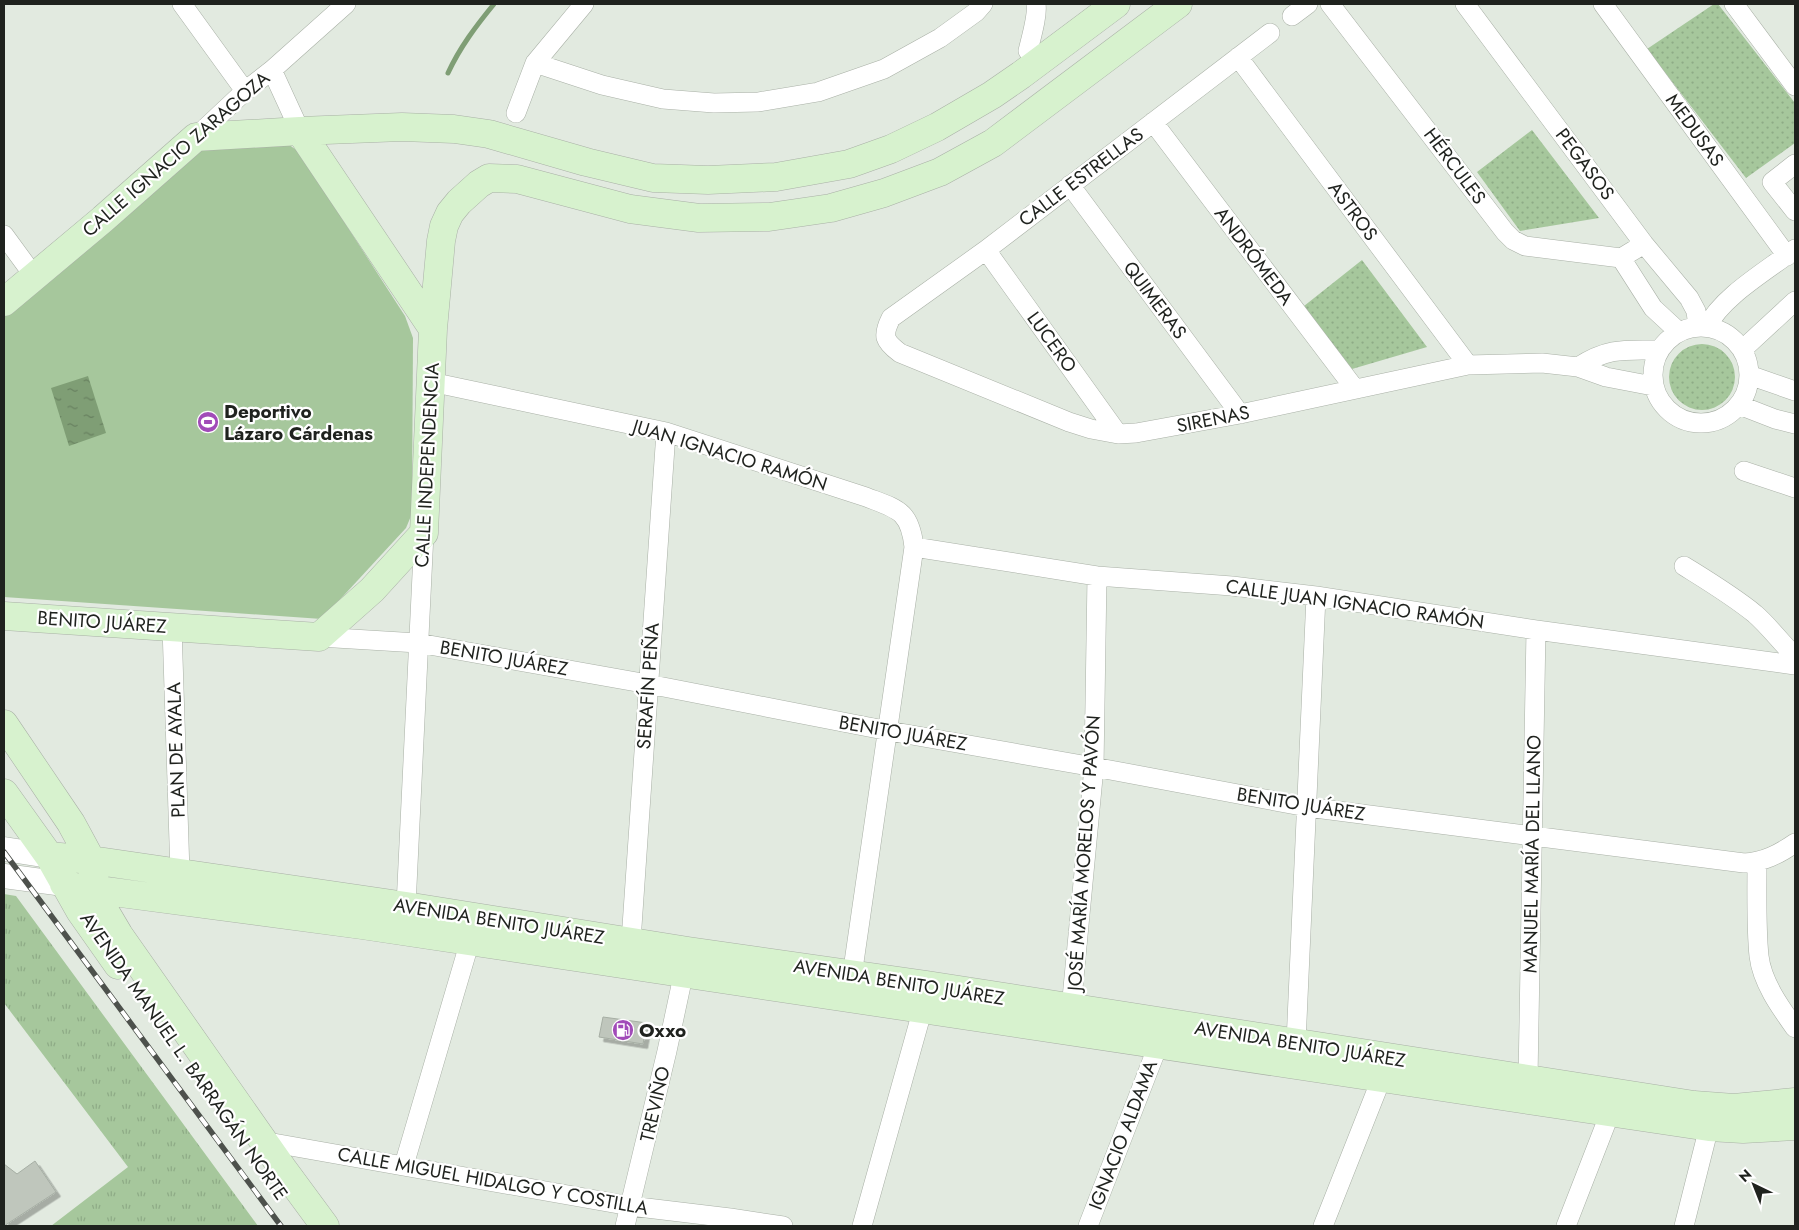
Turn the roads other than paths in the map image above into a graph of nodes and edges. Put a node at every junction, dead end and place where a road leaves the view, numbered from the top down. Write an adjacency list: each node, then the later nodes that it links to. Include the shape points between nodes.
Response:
1 (182, 4): 22 (street)
2 (346, 4): 20 (street, CALLE IGNACIO ZARAGOZA)
3 (584, 4): 18 (street)
4 (983, 4): 18 (street, via 940,38 884,69 818,92 758,102 663,99 602,85)
5 (1116, 4): 19 (main road)
6 (1133, 4): 15 (main road)
7 (1178, 4): 15 (main road)
8 (1308, 4): 14 (street)
9 (1330, 4): 37 (street, HÉRCULES, via 1513,240 1526,246)
10 (1465, 4): 34 (street, PEGASOS)
11 (1603, 4): 36 (street, MEDUSAS)
12 (1734, 4): 21 (street)
13 (1039, 6): 19 (street, via 1028,51)
14 (1292, 16)
15 (1149, 25): 23 (main road)
16 (1270, 33): 17 (street, CALLE ESTRELLAS)
17 (1238, 57): 25 (street, CALLE ESTRELLAS); 47 (street, ASTROS)
18 (535, 63): 24 (street)
19 (1038, 63): 23 (main road); 27 (main road, via 962,114 891,149 849,164 776,177 653,178)
20 (272, 70): 22 (street, CALLE IGNACIO ZARAGOZA); 26 (street)
21 (1795, 86)
22 (244, 91): 28 (street, CALLE IGNACIO ZARAGOZA)
23 (1060, 93): 30 (main road, via 993,144 940,172 832,208 769,217 699,218 630,210 517,179)
24 (516, 113)
25 (1153, 122): 31 (street, CALLE ESTRELLAS); 52 (street, ANDRÓMEDA)
26 (300, 131): 27 (main road, via 402,127); 28 (main road); 43 (main road)
27 (489, 134): 30 (main road)
28 (196, 137): 38 (main road, CALLE IGNACIO ZARAGOZA)
29 (1795, 164): 32 (street, via 1772,182)
30 (489, 178): 43 (main road, CALLE INDEPENDENCIA, via 459,202 444,226)
31 (1070, 185): 35 (street, CALLE ESTRELLAS); 55 (street, QUIMERAS)
32 (1795, 211)
33 (4, 235): 38 (street)
34 (1644, 244): 37 (street); 42 (street, PEGASOS, via 1693,304)
35 (986, 250): 41 (street, CALLE ESTRELLAS); 58 (street, LUCERO)
36 (1791, 252): 42 (street, via 1723,303)
37 (1621, 258): 44 (street, via 1654,308)
38 (34, 276): 40 (main road, CALLE IGNACIO ZARAGOZA)
39 (1795, 301): 46 (street)
40 (4, 302)
41 (891, 318): 58 (street, SIRENAS, via 885,338 900,353 1069,422)
42 (1703, 327): 44 (street); 46 (street, via 1721,331)
43 (433, 330): 50 (main road, CALLE INDEPENDENCIA)
44 (1679, 332): 45 (street)
45 (1659, 350): 48 (street, via 1618,350 1597,356); 51 (street, via 1652,368)
46 (1742, 350): 49 (street)
47 (1468, 365): 48 (street, SIRENAS, via 1542,363); 52 (street, SIRENAS)
48 (1578, 367): 51 (street, SIRENAS, via 1606,377)
49 (1749, 375): 53 (street); 54 (street)
50 (431, 382): 57 (street, JUAN IGNACIO RAMÓN); 61 (main road, CALLE INDEPENDENCIA)
51 (1653, 386): 54 (street, via 1662,406 1679,419 1701,424 1722,419)
52 (1356, 389): 55 (street, SIRENAS)
53 (1795, 391)
54 (1739, 405): 56 (street)
55 (1240, 414): 58 (street, SIRENAS)
56 (1795, 424)
57 (666, 432): 62 (street, JUAN IGNACIO RAMÓN, via 894,509 904,516 912,529); 73 (street, SERAFÍN PEÑA)
58 (1118, 434)
59 (1744, 472): 60 (street)
60 (1795, 488)
61 (424, 533): 69 (main road, via 372,590); 70 (street, CALLE INDEPENDENCIA)
62 (914, 547): 64 (street, CALLE JUAN IGNACIO RAMÓN); 75 (street)
63 (1684, 566): 71 (street, via 1755,614)
64 (1097, 576): 65 (street, CALLE JUAN IGNACIO RAMÓN); 76 (street, JOSÉ MARÍA MORELOS Y PAVÓN)
65 (1316, 596): 68 (street, CALLE JUAN IGNACIO RAMÓN); 78 (street)
66 (4, 616): 67 (main road, BENITO JUÁREZ)
67 (172, 627): 69 (main road, BENITO JUÁREZ); 85 (street, PLAN DE AYALA)
68 (1536, 630): 72 (street, CALLE JUAN IGNACIO RAMÓN); 79 (street, MANUEL MARÍA DEL LLANO)
69 (319, 637): 70 (street, BENITO JUÁREZ)
70 (418, 642): 73 (street, BENITO JUÁREZ); 89 (street, CALLE INDEPENDENCIA)
71 (1795, 656)
72 (1795, 665)
73 (648, 684): 75 (street, BENITO JUÁREZ); 91 (street, SERAFÍN PEÑA)
74 (4, 724): 83 (main road, AVENIDA MANUEL L. BARRAGÁN NORTE)
75 (888, 731): 76 (street, BENITO JUÁREZ); 93 (street)
76 (1094, 767): 78 (street, BENITO JUÁREZ); 95 (street, JOSÉ MARÍA MORELOS Y PAVÓN)
77 (4, 793): 82 (main road, AVENIDA MANUEL L. BARRAGÁN NORTE)
78 (1307, 807): 79 (street, BENITO JUÁREZ); 98 (street)
79 (1532, 836): 84 (street, BENITO JUÁREZ); 100 (street, MANUEL MARÍA DEL LLANO)
80 (1795, 843): 84 (street, BENITO JUÁREZ)
81 (4, 849): 82 (street, AVENIDA BENITO JUÁREZ)
82 (49, 856): 83 (main road, AVENIDA BENITO JUÁREZ); 87 (main road, AVENIDA MANUEL L. BARRAGÁN NORTE)
83 (91, 860): 85 (main road, AVENIDA BENITO JUÁREZ); 88 (main road, AVENIDA MANUEL L. BARRAGÁN NORTE)
84 (1757, 862): 96 (street, via 1759,956 1780,1008)
85 (180, 873): 89 (main road, AVENIDA BENITO JUÁREZ)
86 (4, 876): 87 (street, AVENIDA BENITO JUÁREZ)
87 (64, 884): 88 (main road, AVENIDA BENITO JUÁREZ); 108 (main road, AVENIDA MANUEL L. BARRAGÁN NORTE, via 115,961)
88 (96, 889): 90 (main road, AVENIDA BENITO JUÁREZ); 105 (main road, AVENIDA MANUEL L. BARRAGÁN NORTE, via 119,935)
89 (406, 906): 91 (main road, AVENIDA BENITO JUÁREZ)
90 (470, 941): 92 (main road, AVENIDA BENITO JUÁREZ); 106 (street)
91 (631, 941): 92 (main road, AVENIDA BENITO JUÁREZ)
92 (686, 963): 93 (main road, AVENIDA BENITO JUÁREZ); 94 (main road, AVENIDA BENITO JUÁREZ); 107 (street, TREVIÑO)
93 (852, 976): 95 (main road, AVENIDA BENITO JUÁREZ)
94 (923, 1008): 97 (main road, AVENIDA BENITO JUÁREZ); 112 (street)
95 (1071, 1009): 98 (main road, AVENIDA BENITO JUÁREZ)
96 (1795, 1028)
97 (1159, 1043): 99 (main road, AVENIDA BENITO JUÁREZ); 113 (street, IGNACIO ALDAMA)
98 (1296, 1043): 100 (main road, AVENIDA BENITO JUÁREZ)
99 (1382, 1077): 102 (main road, AVENIDA BENITO JUÁREZ); 114 (street)
100 (1528, 1078): 101 (main road, AVENIDA BENITO JUÁREZ, via 1694,1105 1734,1108)
101 (1795, 1102)
102 (1610, 1113): 104 (main road, AVENIDA BENITO JUÁREZ); 115 (street)
103 (1795, 1126): 104 (main road, AVENIDA BENITO JUÁREZ, via 1744,1130)
104 (1709, 1127): 116 (street)
105 (262, 1141): 106 (street, CALLE MIGUEL HIDALGO Y COSTILLA); 109 (main road, AVENIDA MANUEL L. BARRAGÁN NORTE)
106 (404, 1165): 107 (street, CALLE MIGUEL HIDALGO Y COSTILLA)
107 (630, 1206): 110 (street, TREVIÑO); 111 (street, CALLE MIGUEL HIDALGO Y COSTILLA)
108 (306, 1226)
109 (325, 1226)
110 (625, 1226)
111 (783, 1226)
112 (862, 1226)
113 (1088, 1226)
114 (1323, 1226)
115 (1566, 1226)
116 (1684, 1226)

